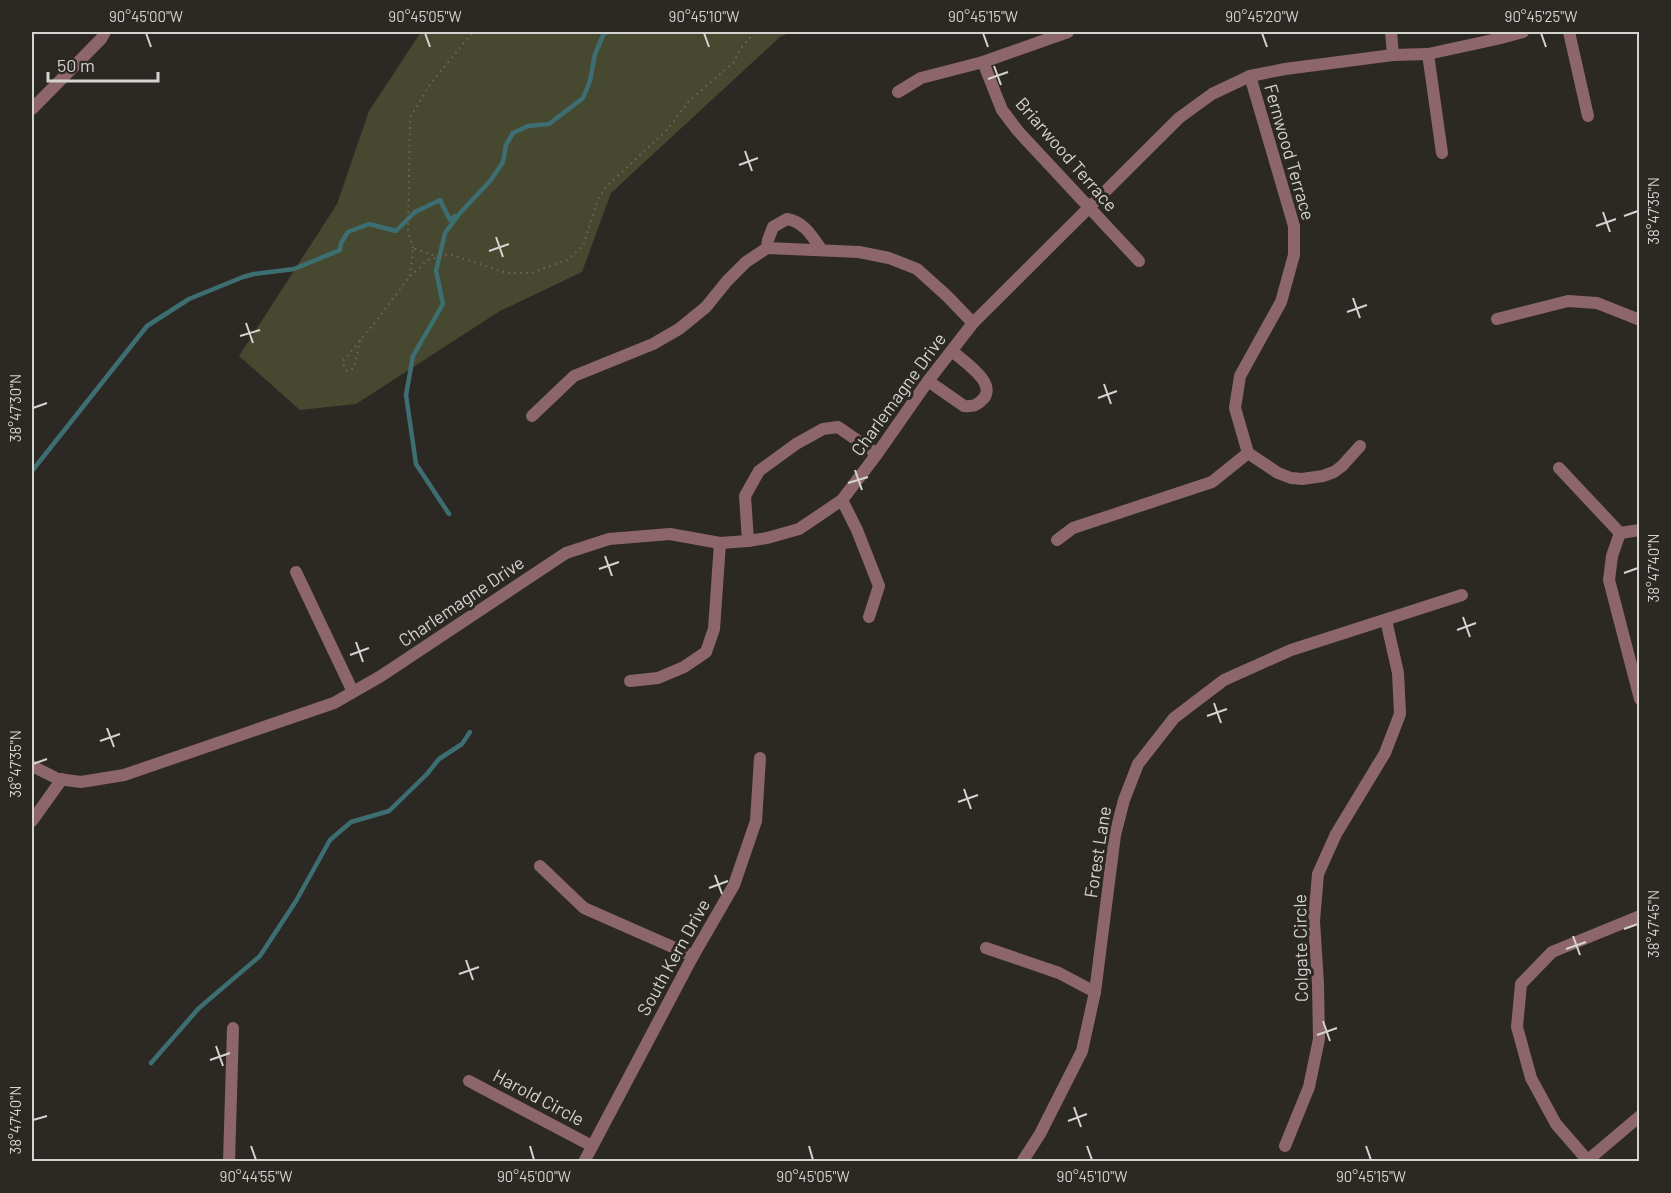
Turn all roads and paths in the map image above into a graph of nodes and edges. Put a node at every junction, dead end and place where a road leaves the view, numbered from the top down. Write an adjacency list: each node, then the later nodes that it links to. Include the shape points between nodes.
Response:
1 (105, 32): 13 (street)
2 (473, 32): 17 (path, via 430,83 410,118 408,232)
3 (755, 32): 20 (path, via 733,63 689,101 668,129 607,186 598,199 583,246 567,260 531,273 507,273 449,254)
4 (1068, 32): 10 (street)
5 (1391, 32): 9 (street)
6 (1523, 32): 8 (street, Charlemagne Drive)
7 (1569, 32): 14 (street)
8 (1428, 54): 9 (street, Charlemagne Drive); 15 (street)
9 (1393, 55): 11 (street, Charlemagne Drive)
10 (983, 62): 12 (street, via 921,78); 16 (street, Briarwood Terrace, via 1002,110)
11 (1250, 76): 16 (street, Charlemagne Drive, via 1212,94 1179,118); 31 (street, Fernwood Terrace, via 1294,226 1294,255 1281,302 1240,376 1235,408)
12 (898, 92)
13 (32, 110)
14 (1588, 116)
15 (1442, 153)
16 (1089, 207): 21 (street, Briarwood Terrace); 25 (street, Charlemagne Drive)
17 (413, 248): 20 (path); 22 (path)
18 (767, 248): 19 (street); 19 (street, via 773,227 787,219 802,225); 29 (street, via 746,262 706,307 679,330 574,376)
19 (821, 249): 25 (street, via 889,258 917,269)
20 (438, 257): 22 (path, via 428,260)
21 (1139, 261)
22 (410, 276): 26 (path)
23 (1497, 319): 24 (street, via 1568,301 1597,303)
24 (1640, 320)
25 (973, 323): 27 (street, Charlemagne Drive)
26 (360, 340): 26 (path, via 343,361 347,370 354,368)
27 (952, 351): 28 (street, Charlemagne Drive); 28 (street, via 985,382 984,399 976,405 964,406)
28 (928, 381): 32 (street, Charlemagne Drive)
29 (532, 416)
30 (1360, 446): 31 (street, via 1334,472 1302,479 1278,473)
31 (1248, 453): 37 (street, via 1212,482 1073,528)
32 (877, 454): 34 (street, Charlemagne Drive); 38 (street, via 838,427 823,429 796,444 759,471 749,487 745,496)
33 (1559, 468): 36 (street)
34 (842, 500): 38 (street, Charlemagne Drive, via 799,529); 42 (street, via 879,586)
35 (1640, 530): 36 (street)
36 (1620, 533): 46 (street, via 1608,580)
37 (1057, 540)
38 (748, 541): 39 (street, Charlemagne Drive)
39 (720, 543): 44 (street, via 714,629 706,652 658,678); 45 (street, Charlemagne Drive, via 670,534 609,539 566,553)
40 (296, 572): 45 (street)
41 (1462, 595): 43 (street, Forest Lane)
42 (869, 616)
43 (1386, 620): 55 (street, Forest Lane, via 1291,650 1224,681 1174,718 1138,764 1115,835); 60 (street, Colgate Circle, via 1398,673 1400,714 1385,753 1336,834 1318,874 1314,921 1318,1039 1309,1087)
44 (630, 681)
45 (353, 692): 49 (street, Charlemagne Drive, via 334,703 124,775 81,782)
46 (1640, 699)
47 (760, 758): 54 (street, South Kern Drive, via 756,820 734,885)
48 (32, 766): 49 (street, Charlemagne Drive)
49 (63, 779): 50 (street)
50 (32, 821)
51 (540, 866): 54 (street, via 584,908)
52 (1640, 916): 64 (street, via 1552,952 1521,984 1517,1027 1531,1078 1556,1124)
53 (986, 948): 55 (street, via 1059,973)
54 (693, 956): 59 (street, South Kern Drive)
55 (1095, 992): 63 (street, Forest Lane, via 1082,1051)
56 (233, 1028): 61 (street)
57 (469, 1081): 59 (street, Harold Circle)
58 (1640, 1116): 64 (street)
59 (592, 1146): 62 (street, South Kern Drive)
60 (1285, 1146)
61 (229, 1161)
62 (584, 1161)
63 (1023, 1161)
64 (1589, 1161)

